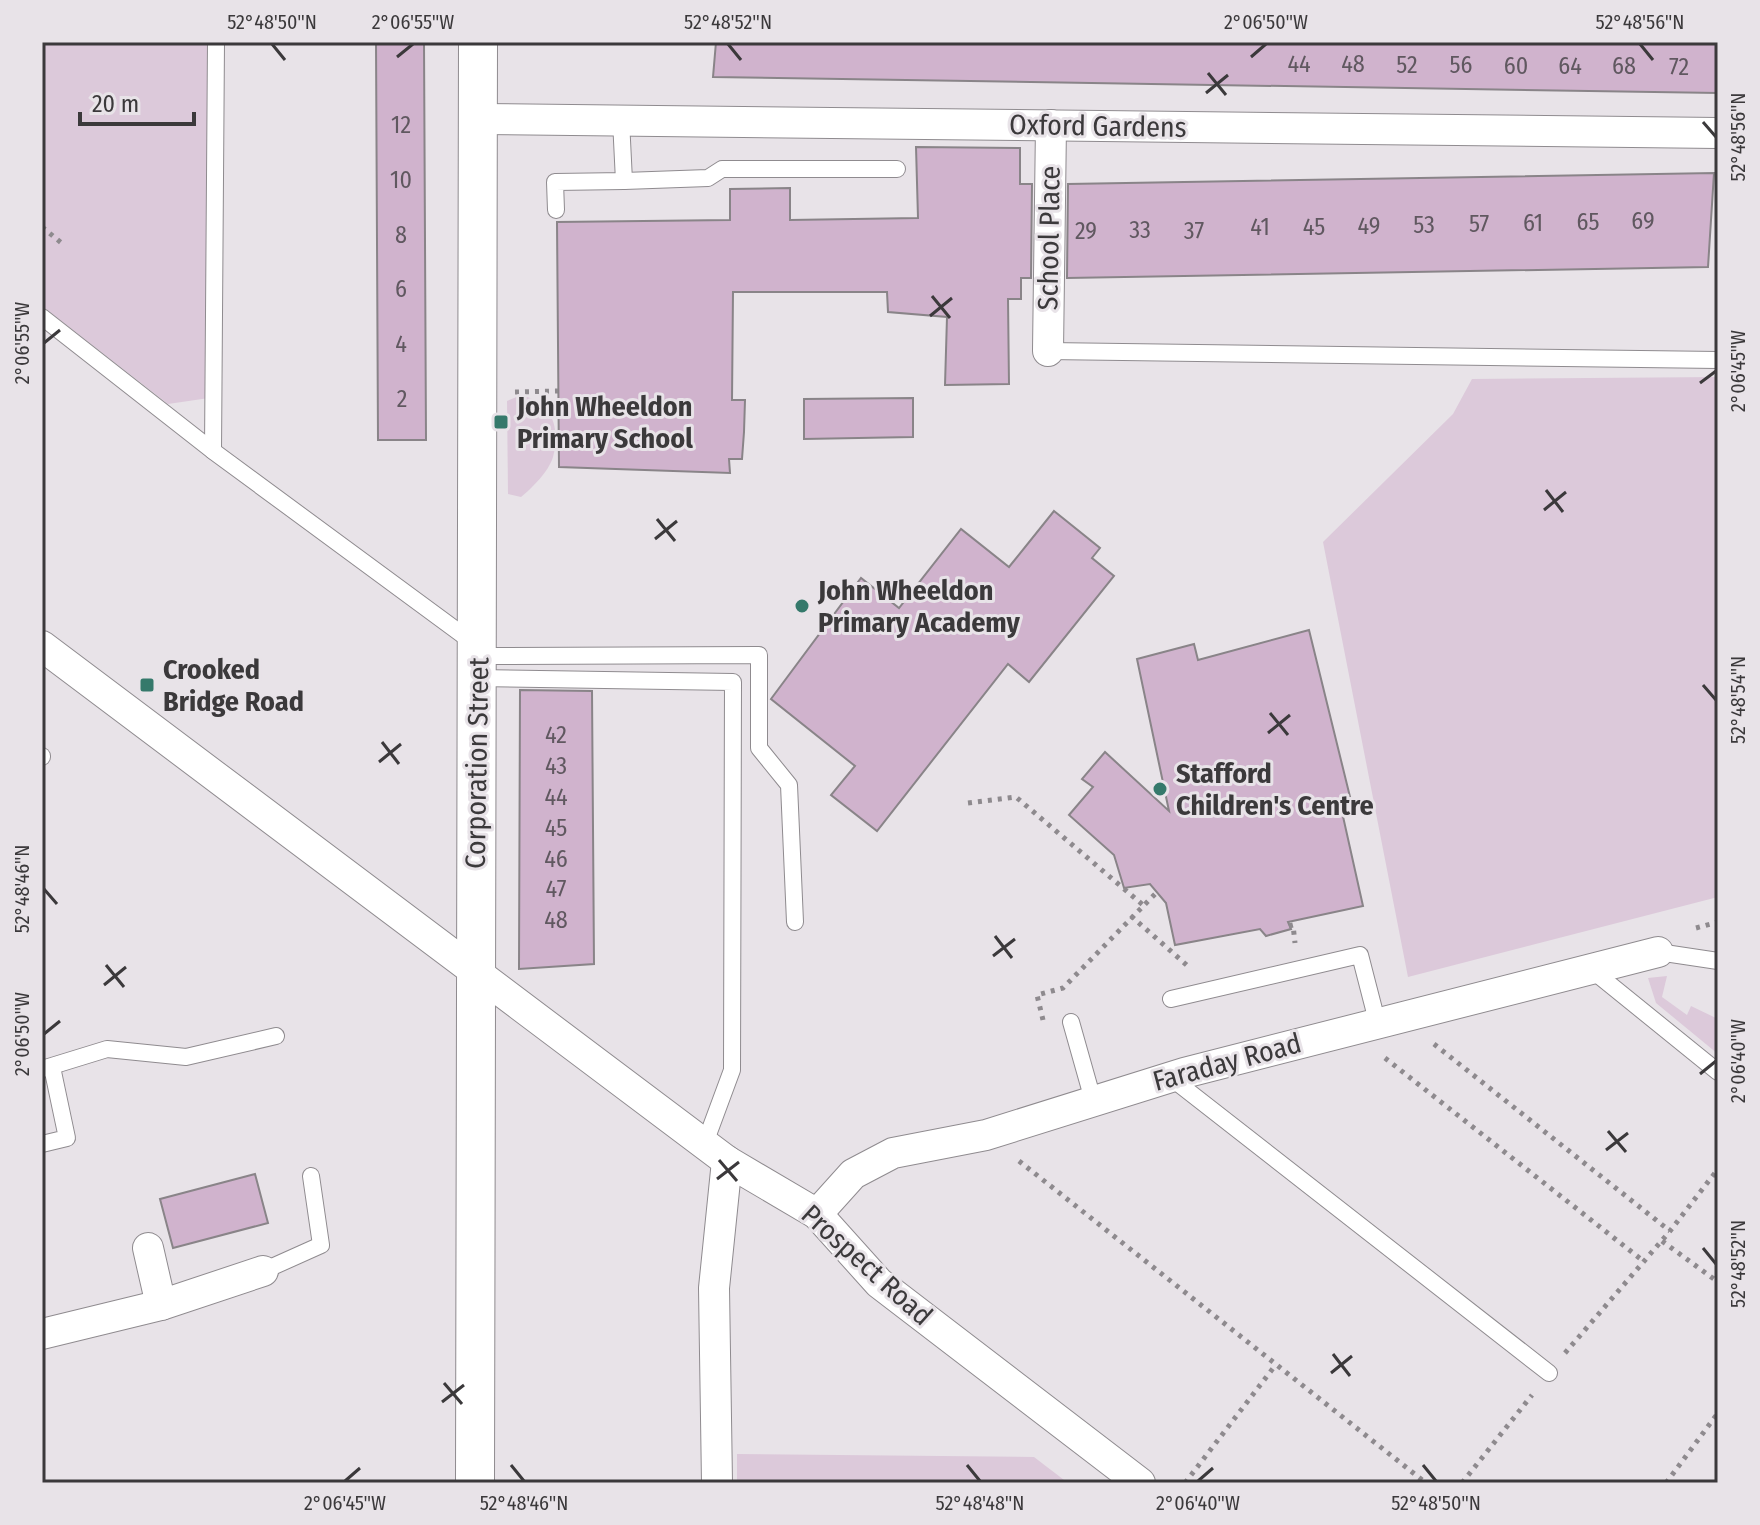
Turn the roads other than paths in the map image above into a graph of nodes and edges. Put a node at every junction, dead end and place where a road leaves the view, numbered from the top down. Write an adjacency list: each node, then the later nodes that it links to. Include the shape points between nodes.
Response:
1 (216, 42): 13 (lane)
2 (478, 42): 3 (street, Corporation Street)
3 (477, 119): 4 (street, Oxford Gardens); 15 (street, Corporation Street)
4 (621, 120): 5 (street, Oxford Gardens); 8 (lane)
5 (1051, 125): 6 (street, Oxford Gardens); 11 (street, School Place)
6 (1718, 133)
7 (897, 169): 8 (lane, via 722,169 708,178)
8 (624, 181): 9 (lane, via 555,182)
9 (556, 210)
10 (42, 317): 13 (lane)
11 (1048, 351): 12 (lane)
12 (1718, 360)
13 (213, 451): 15 (lane)
14 (42, 646): 19 (street)
15 (478, 660): 16 (lane, via 759,655 759,748 789,785); 19 (street, Corporation Street); 30 (lane, via 733,682 732,1070)
16 (795, 922)
17 (1658, 952): 18 (lane); 20 (street, Faraday Road)
18 (1718, 961)
19 (474, 967): 30 (street, Prospect Road); 38 (street, Corporation Street)
20 (1592, 970): 22 (street, Faraday Road); 26 (lane)
21 (1171, 999): 22 (lane, via 1360,955)
22 (1388, 1019): 27 (street, Faraday Road)
23 (1071, 1022): 28 (lane)
24 (276, 1036): 25 (lane, via 186,1057 107,1049)
25 (47, 1068): 29 (lane, via 67,1138)
26 (1718, 1072)
27 (1170, 1077): 28 (street, Faraday Road); 37 (lane)
28 (1093, 1100): 32 (street, Faraday Road, via 986,1135 893,1153 853,1174)
29 (42, 1144)
30 (716, 1152): 32 (street, Prospect Road); 39 (street)
31 (311, 1176): 34 (lane, via 321,1245)
32 (817, 1214): 40 (street, Prospect Road, via 879,1283)
33 (148, 1248): 35 (street)
34 (263, 1271): 35 (street)
35 (161, 1305): 36 (street)
36 (42, 1334)
37 (1549, 1373)
38 (475, 1483)
39 (717, 1483)
40 (1140, 1483)

